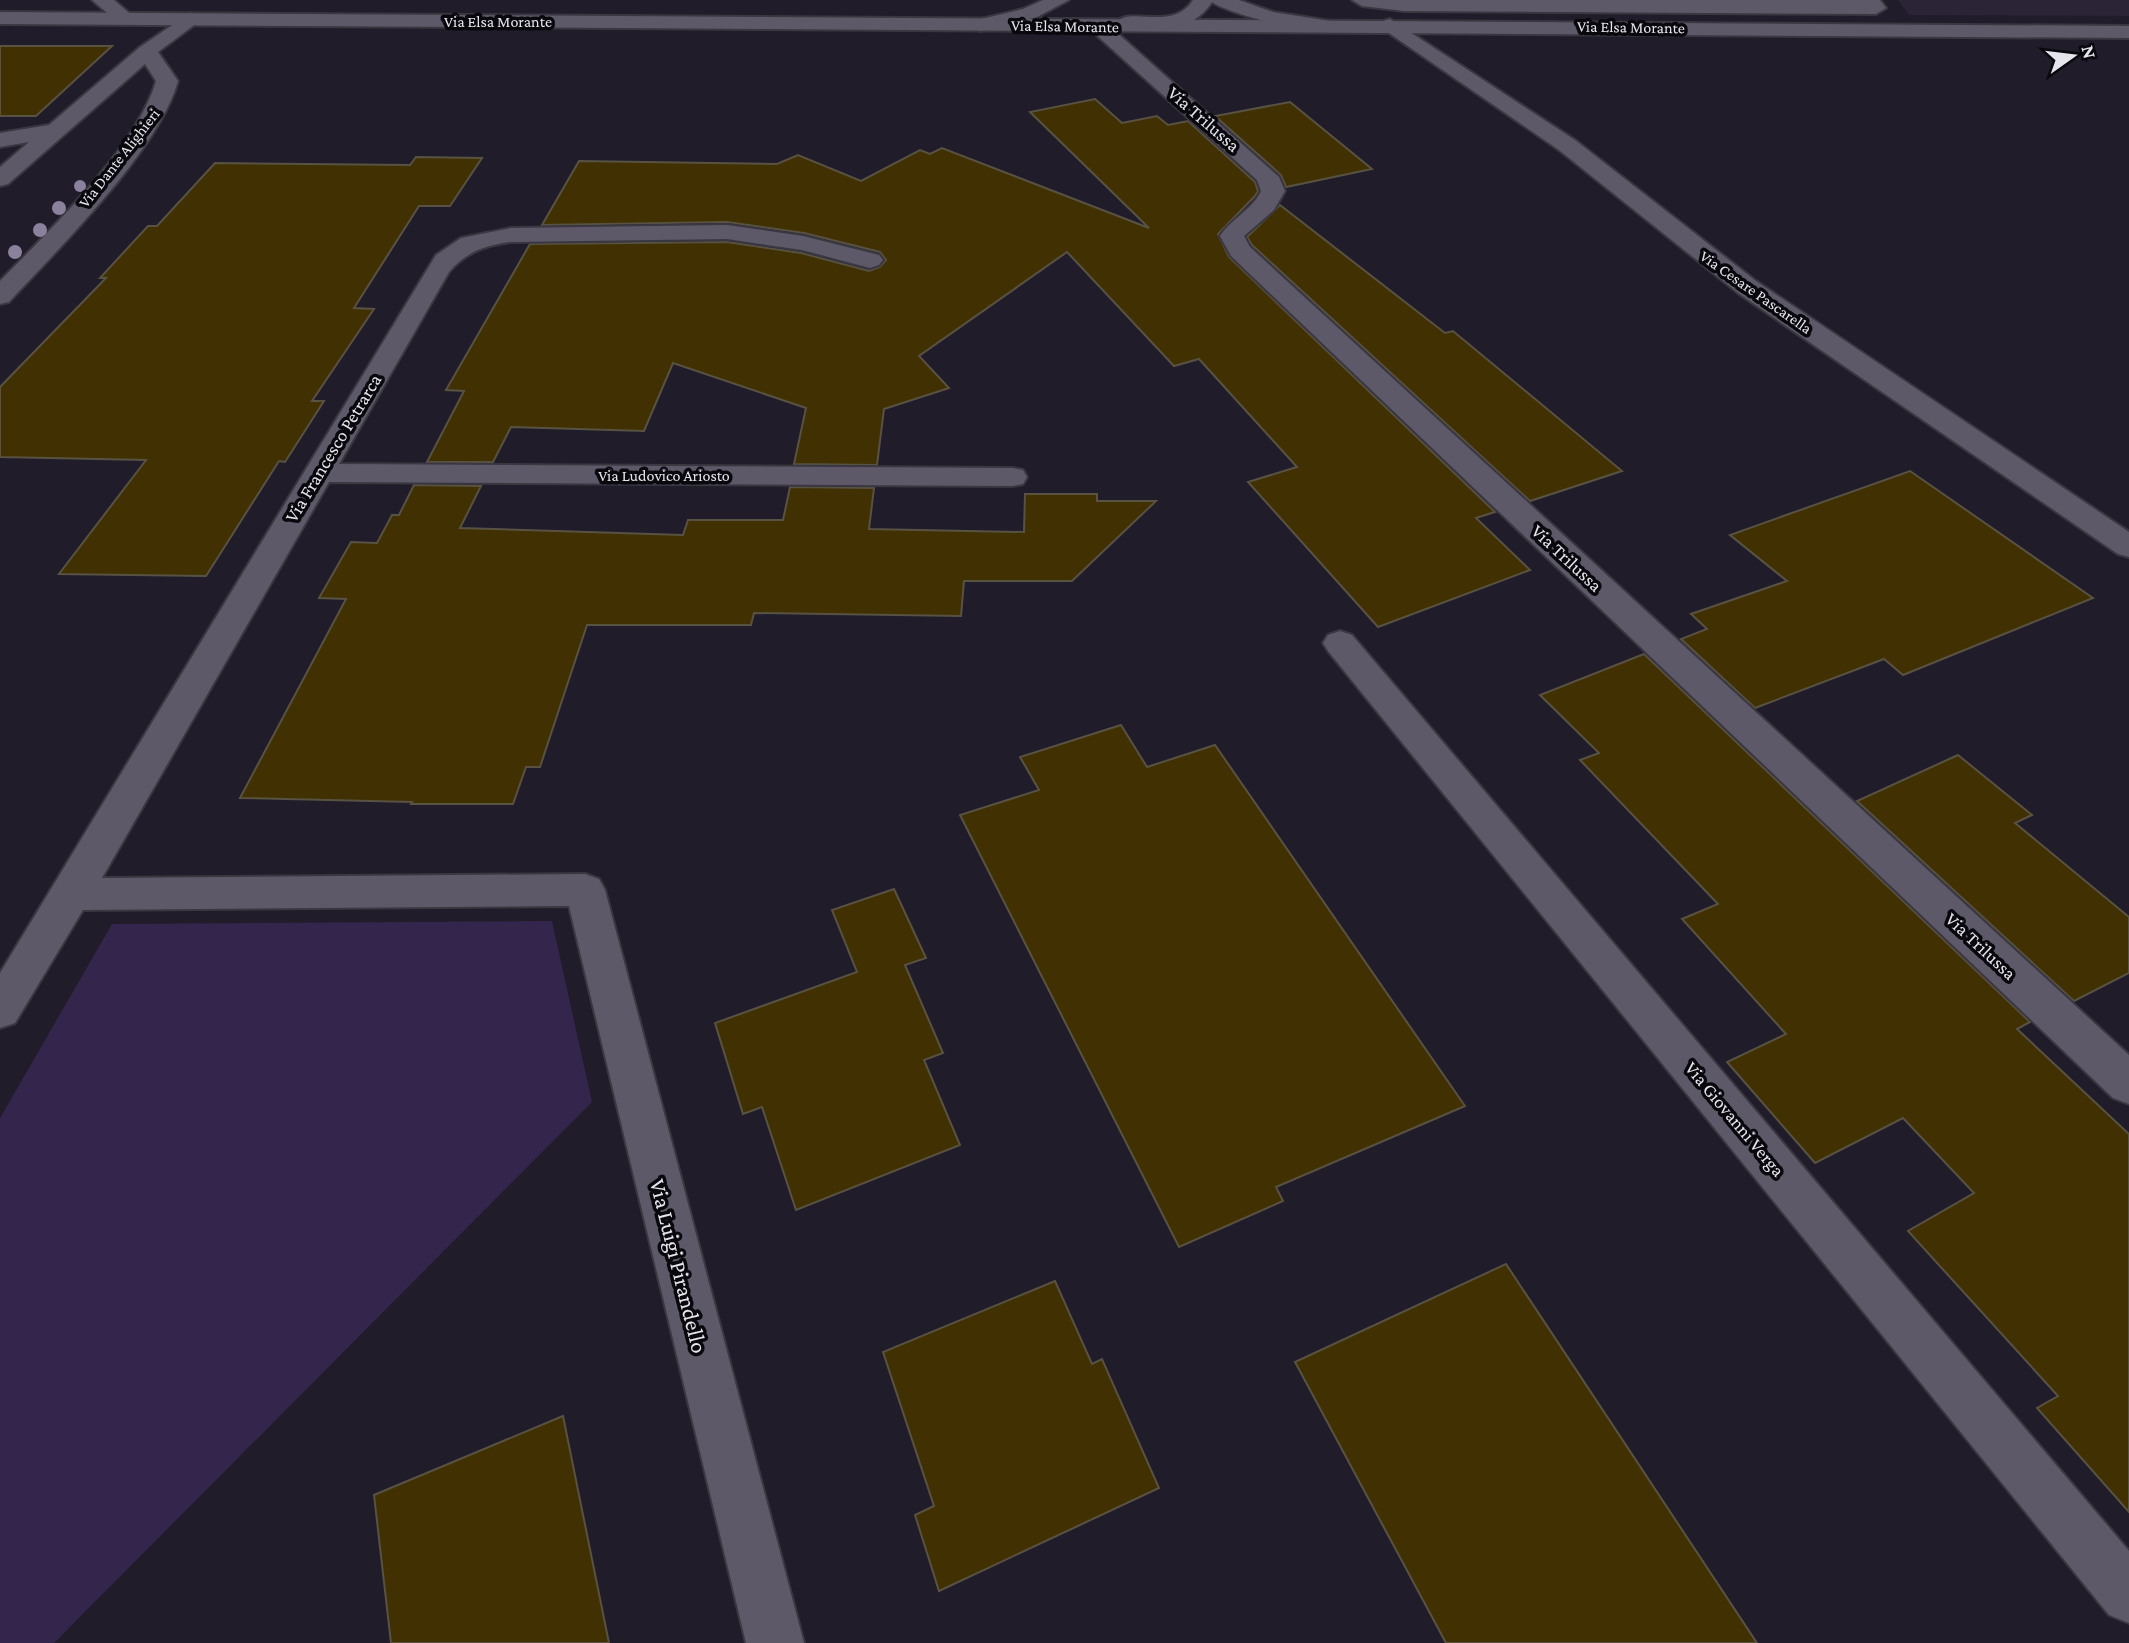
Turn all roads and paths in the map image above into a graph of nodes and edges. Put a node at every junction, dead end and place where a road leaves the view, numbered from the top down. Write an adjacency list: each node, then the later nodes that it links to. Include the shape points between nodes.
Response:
1 (102, 0): 9 (street)
2 (1059, 0): 11 (street, via 1030,13)
3 (1203, 0): 14 (street, via 1189,15)
4 (1220, 0): 12 (street, via 1270,17)
5 (1363, 0): 6 (street, via 1404,5 1876,8)
6 (1870, 0)
7 (1114, 10): 11 (street, Via Elsa Morante); 14 (street, Via Elsa Morante); 28 (street, Via Trilussa, via 1267,177 1271,198 1232,236 1240,251)
8 (0, 18): 9 (street, Via Elsa Morante)
9 (126, 19): 10 (street, Via Elsa Morante)
10 (190, 19): 11 (street, Via Elsa Morante); 16 (street)
11 (980, 25)
12 (1323, 25): 13 (street, Via Elsa Morante); 14 (street, Via Elsa Morante)
13 (1390, 25): 15 (street, Via Elsa Morante); 24 (street, Via Cesare Pascarella, via 1567,145 1747,287)
14 (1150, 26)
15 (2129, 32)
16 (147, 51): 17 (street); 21 (street, Via Dante Alighieri, via 167,81 159,107 115,166)
17 (57, 130): 18 (street); 19 (street)
18 (0, 140)
19 (0, 179)
20 (870, 260): 22 (street, Via Francesco Petrarca, via 803,243 727,232 511,235 469,242 448,256 438,270)
21 (0, 296)
22 (317, 473): 23 (street, Via Ludovico Ariosto); 26 (street, Via Francesco Petrarca)
23 (1012, 477)
24 (2129, 547)
25 (1340, 643): 29 (street, Via Giovanni Verga)
26 (72, 894): 27 (street, Via Francesco Petrarca); 30 (street, Via Luigi Pirandello, via 585,890)
27 (0, 1010)
28 (2129, 1084)
29 (2129, 1595)
30 (775, 1643)

